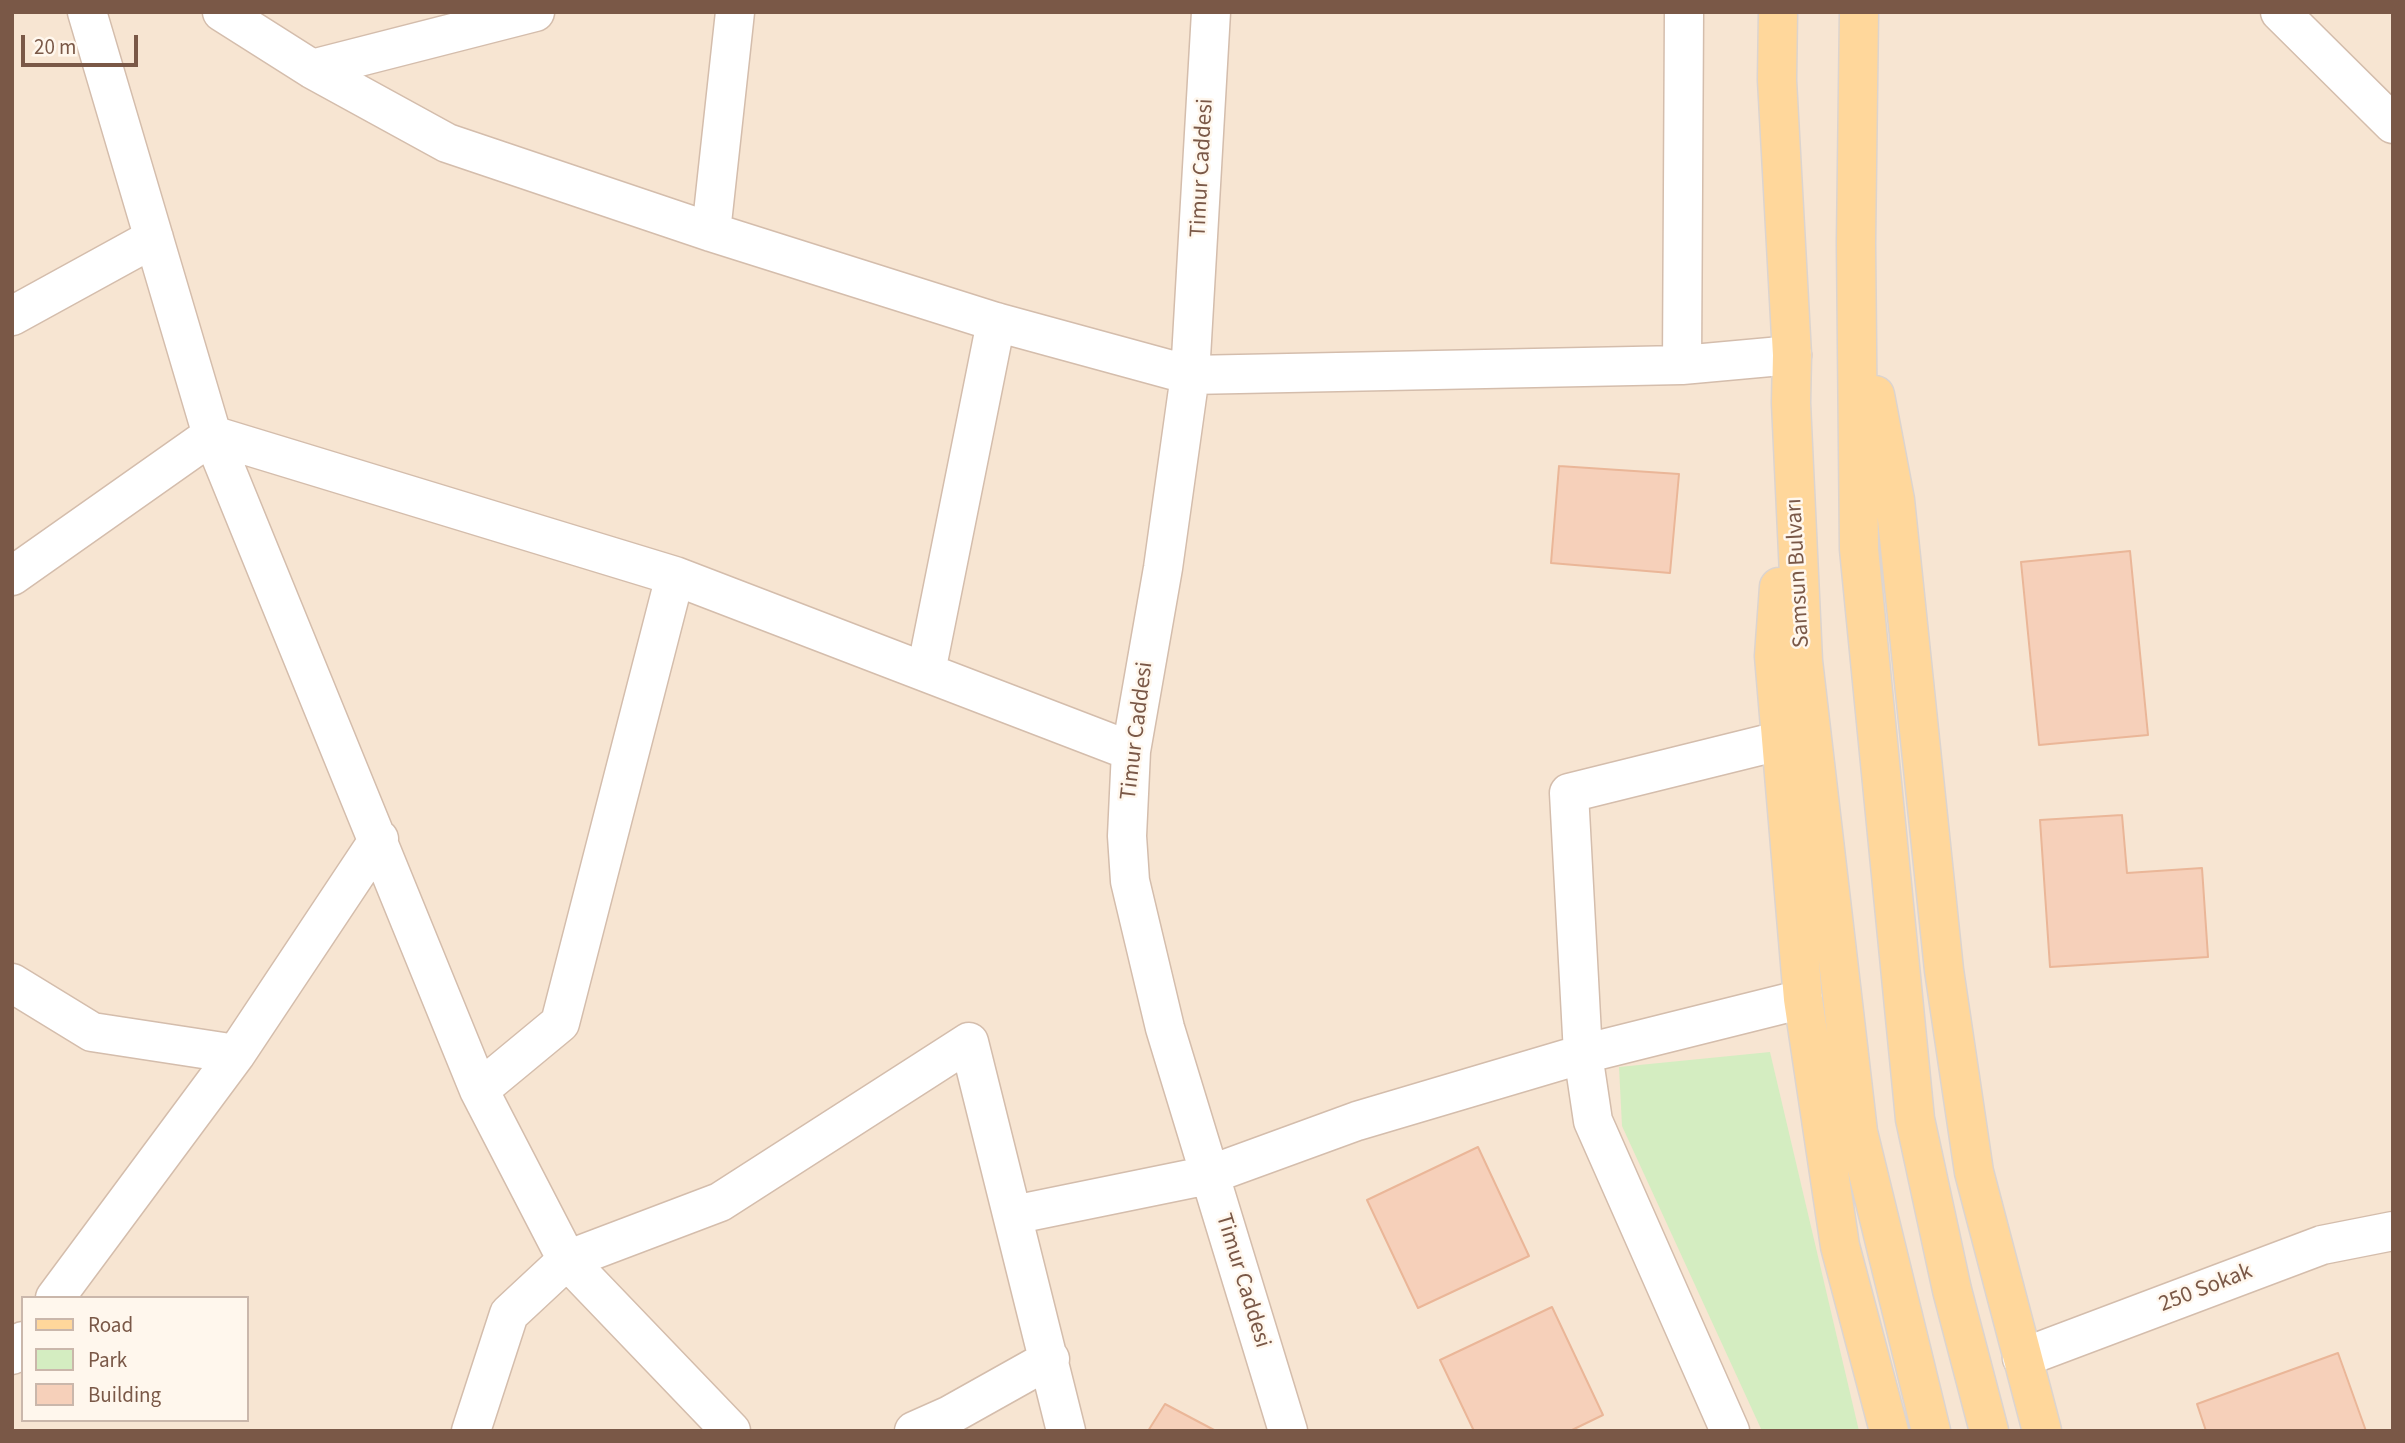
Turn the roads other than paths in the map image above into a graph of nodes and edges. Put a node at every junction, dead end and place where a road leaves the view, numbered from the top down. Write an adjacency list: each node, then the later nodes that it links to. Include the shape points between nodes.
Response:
1 (87, 12): 13 (street)
2 (222, 12): 10 (street)
3 (535, 12): 10 (street)
4 (735, 12): 12 (street)
5 (1211, 12): 19 (street, Timur Caddesi)
6 (1684, 12): 18 (street)
7 (1778, 12): 17 (main road, Samsun Bulvarı, via 1777,80)
8 (1859, 12): 14 (main road)
9 (2280, 12): 11 (street)
10 (312, 69): 12 (street, via 447,143)
11 (2393, 124)
12 (710, 232): 16 (street)
13 (154, 237): 15 (street); 21 (street)
14 (1856, 294): 38 (main road, via 1895,500 1944,970 1973,1172); 48 (main road, via 1859,549 1915,1119)
15 (12, 316)
16 (996, 322): 19 (street); 24 (street)
17 (1792, 355): 18 (street); 20 (main road, Samsun Bulvarı)
18 (1682, 365): 19 (street)
19 (1190, 375): 26 (street, Timur Caddesi)
20 (1791, 403): 25 (main road, via 1774,656); 47 (main road, Samsun Bulvarı, via 1803,661 1858,1132)
21 (212, 435): 22 (street); 23 (street); 27 (street)
22 (12, 576)
23 (675, 576): 24 (street); 32 (street, via 560,1023)
24 (926, 672): 26 (street)
25 (1779, 741): 29 (main road); 31 (street, via 1569,793)
26 (1131, 751): 33 (street, Timur Caddesi, via 1130,881 1162,1015)
27 (379, 839): 30 (street); 32 (street)
28 (12, 983): 30 (street, via 92,1032)
29 (1803, 999): 31 (street); 46 (main road, via 1840,1246)
30 (236, 1054): 37 (street)
31 (1583, 1054): 33 (street, via 1357,1121); 45 (street, via 1593,1121)
32 (479, 1090): 36 (street)
33 (1209, 1175): 34 (street); 44 (street, Timur Caddesi)
34 (1013, 1216): 36 (street, via 969,1042 720,1202); 39 (street)
35 (2393, 1231): 38 (street, 250 Sokak, via 2322,1245)
36 (568, 1261): 40 (street, via 509,1314); 41 (street)
37 (56, 1296)
38 (2022, 1358): 49 (main road)
39 (1050, 1359): 42 (street); 43 (street)
40 (471, 1431)
41 (732, 1431)
42 (914, 1431)
43 (1066, 1431)
44 (1287, 1431)
45 (1730, 1431)
46 (1889, 1431)
47 (1931, 1431)
48 (1989, 1431)
49 (2042, 1431)

